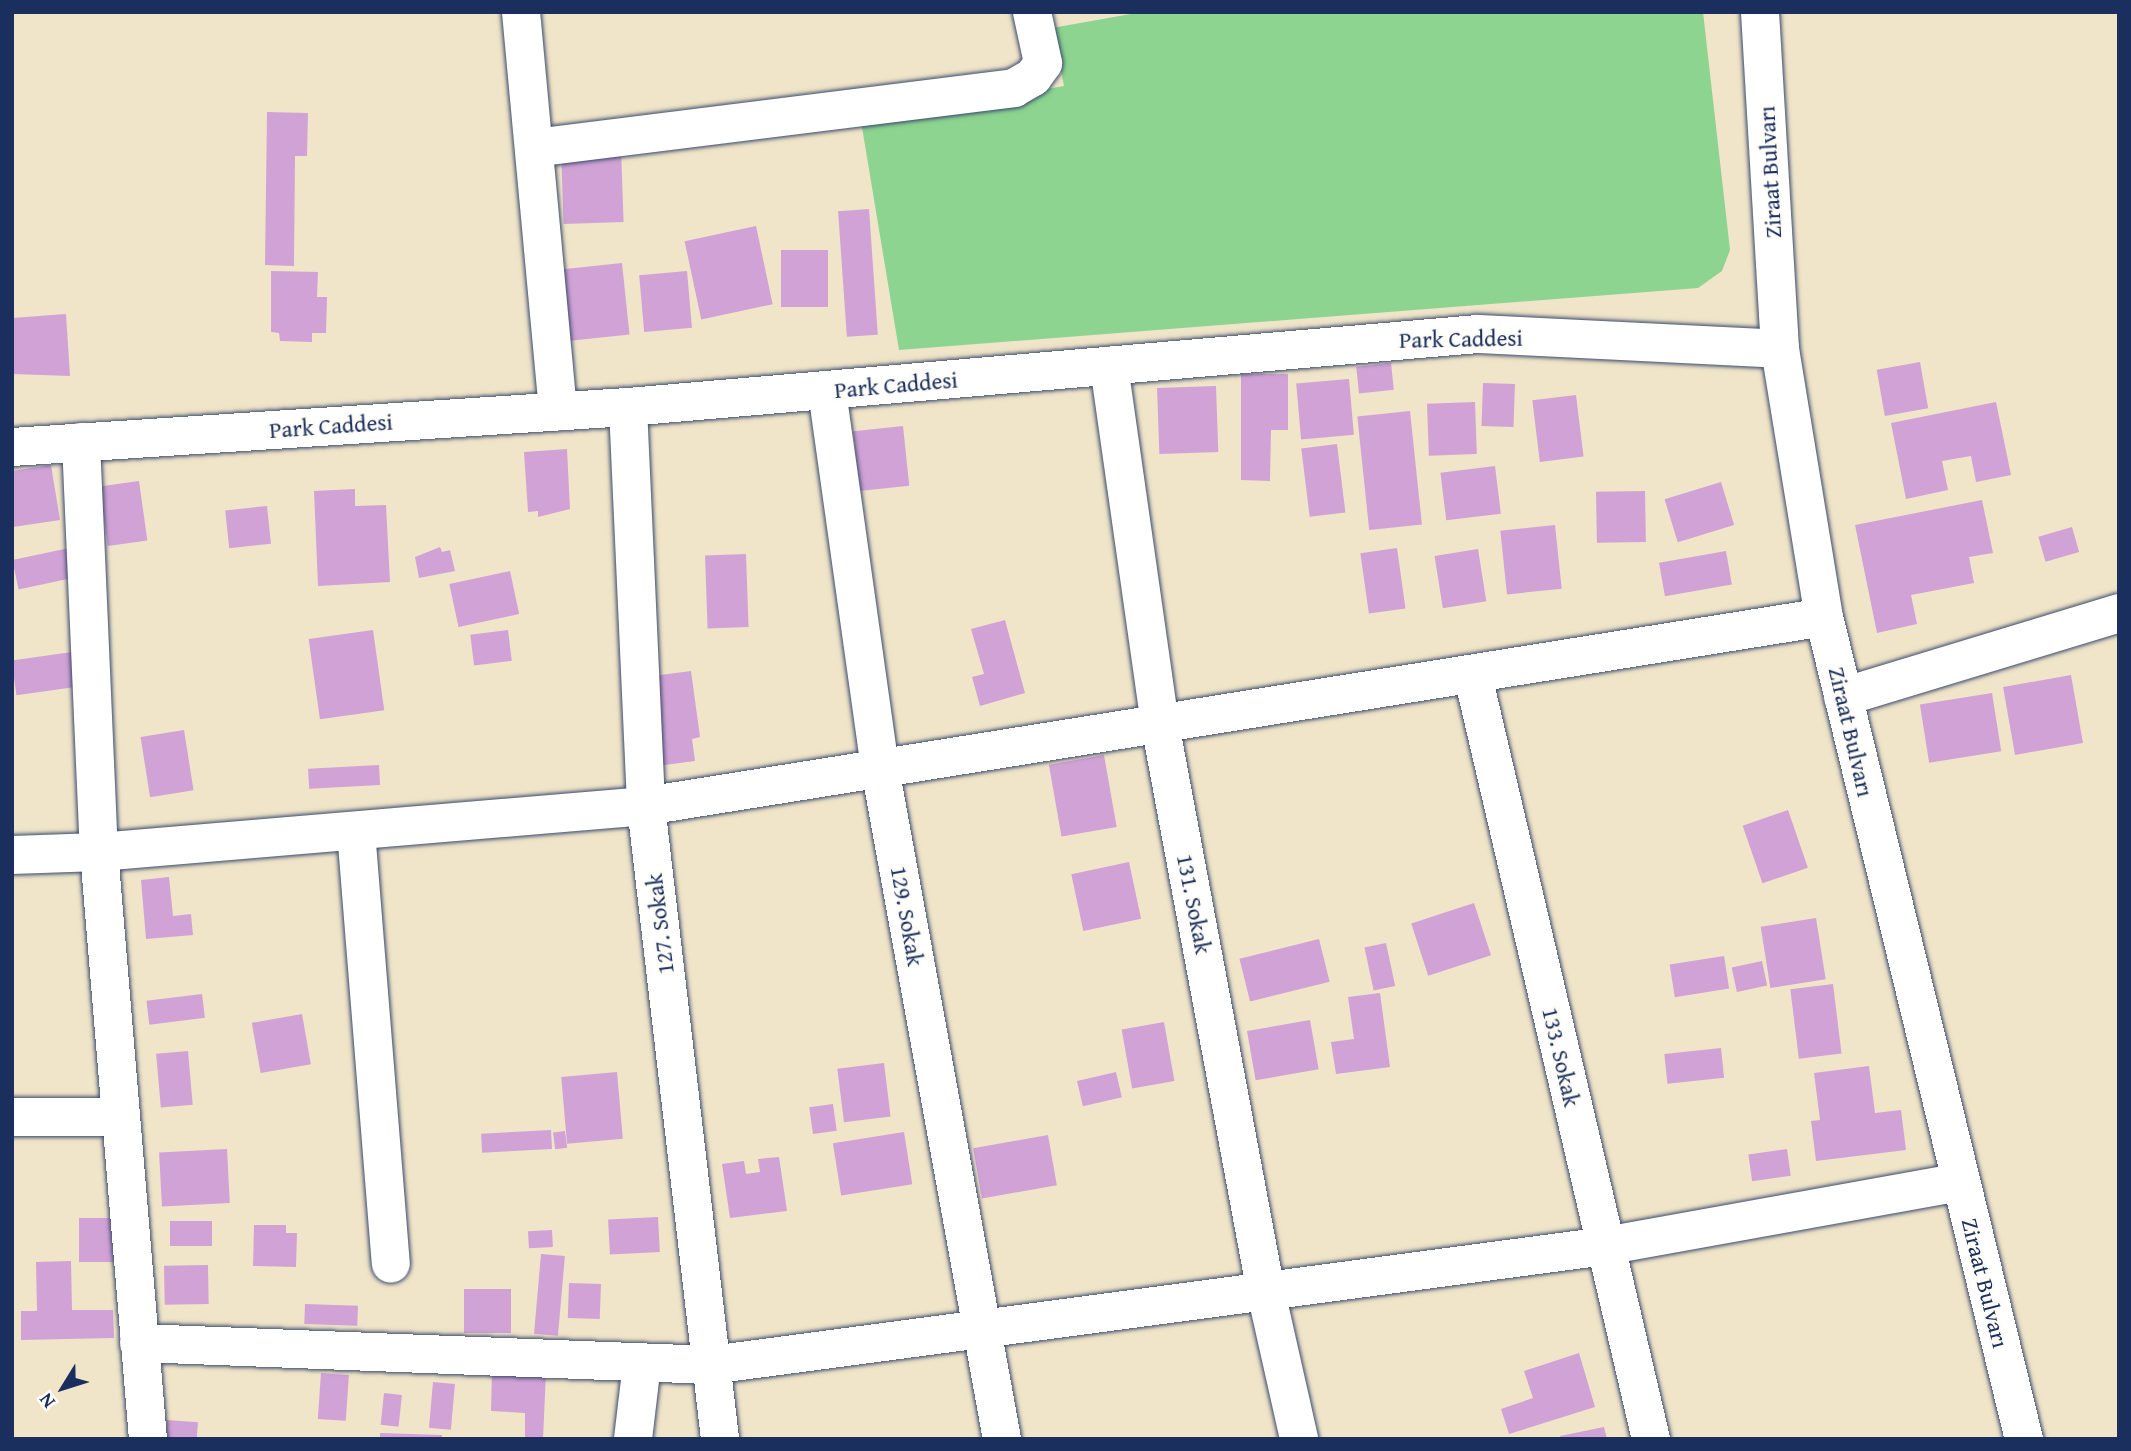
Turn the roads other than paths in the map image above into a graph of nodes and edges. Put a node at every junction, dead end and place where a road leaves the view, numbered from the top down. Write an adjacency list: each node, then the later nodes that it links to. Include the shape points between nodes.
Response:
1 (521, 12): 4 (street)
2 (1032, 12): 4 (street, via 1042,63 1033,77 1014,88)
3 (1760, 12): 5 (street, Ziraat Bulvarı)
4 (534, 148): 9 (street)
5 (1780, 349): 6 (street, Park Caddesi, via 1478,334); 13 (street, Ziraat Bulvarı)
6 (1109, 366): 7 (street, Park Caddesi); 16 (street, 131. Sokak)
7 (827, 391): 8 (street, Park Caddesi); 17 (street, 129. Sokak)
8 (628, 407): 9 (street, Park Caddesi); 18 (street, 127. Sokak)
9 (558, 411): 10 (street, Park Caddesi)
10 (81, 442): 11 (street, Park Caddesi); 20 (street)
11 (12, 447)
12 (2119, 612): 15 (street)
13 (1824, 617): 14 (street); 15 (street, Ziraat Bulvarı)
14 (1473, 676): 16 (street); 25 (street, 133. Sokak)
15 (1843, 697): 24 (street, Ziraat Bulvarı)
16 (1160, 724): 17 (street); 27 (street, 131. Sokak)
17 (880, 768): 18 (street); 28 (street, 129. Sokak)
18 (646, 806): 19 (street); 31 (street, 127. Sokak)
19 (356, 831): 20 (street); 26 (street)
20 (99, 852): 21 (street); 23 (street)
21 (12, 855)
22 (12, 1117): 23 (street)
23 (121, 1117): 29 (street)
24 (1959, 1182): 25 (street); 38 (street, Ziraat Bulvarı)
25 (1605, 1246): 27 (street); 37 (street, 133. Sokak)
26 (391, 1264)
27 (1266, 1292): 28 (street); 36 (street, 131. Sokak)
28 (983, 1326): 31 (street); 35 (street, 129. Sokak)
29 (139, 1343): 30 (street); 32 (street)
30 (642, 1363): 31 (street); 33 (street)
31 (711, 1365): 34 (street, 127. Sokak)
32 (148, 1439)
33 (633, 1439)
34 (720, 1439)
35 (1002, 1439)
36 (1299, 1439)
37 (1651, 1439)
38 (2024, 1439)

